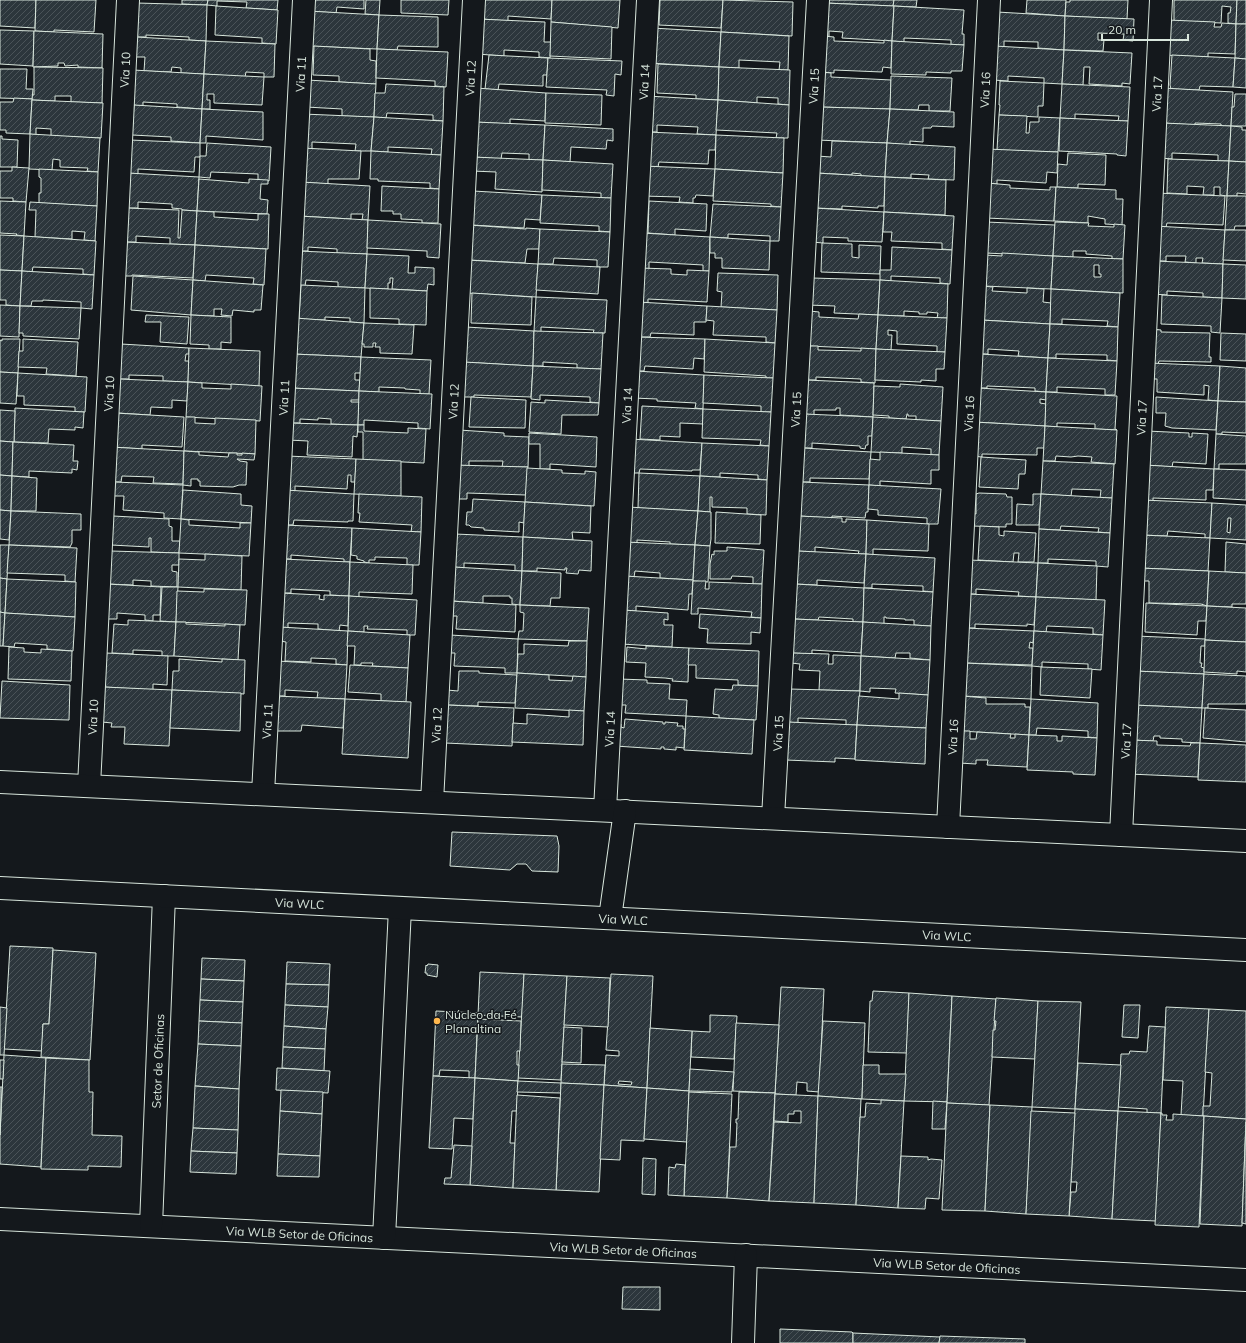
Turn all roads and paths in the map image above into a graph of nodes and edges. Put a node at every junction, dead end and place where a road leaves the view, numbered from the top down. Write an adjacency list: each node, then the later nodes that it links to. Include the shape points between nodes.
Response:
1 (128, 0): 9 (street, Via 10)
2 (304, 0): 10 (street, Via 11)
3 (474, 0): 11 (street, Via 12)
4 (648, 0): 12 (street, Via 14)
5 (818, 0): 13 (street, Via 15)
6 (989, 0): 14 (street, Via 16)
7 (1161, 0): 15 (street, Via 17)
8 (0, 782): 9 (street)
9 (89, 786): 10 (street)
10 (263, 794): 11 (street)
11 (432, 802): 12 (street)
12 (615, 811): 13 (street); 20 (street, Via 14)
13 (773, 818): 14 (street)
14 (948, 826): 15 (street)
15 (1121, 835): 16 (street)
16 (1246, 841)
17 (0, 888): 18 (street, Via WLC)
18 (164, 896): 19 (street, Via WLC); 23 (street, Setor de Oficinas)
19 (400, 908): 20 (street, Via WLC); 24 (street)
20 (610, 918): 21 (street, Via WLC)
21 (1246, 950)
22 (0, 1219): 23 (street, Via WLB Setor de Oficinas)
23 (151, 1226): 24 (street, Via WLB Setor de Oficinas)
24 (384, 1238): 25 (street, Via WLB Setor de Oficinas)
25 (746, 1255): 26 (street, Via WLB Setor de Oficinas); 27 (street)
26 (1246, 1280)
27 (743, 1343)

